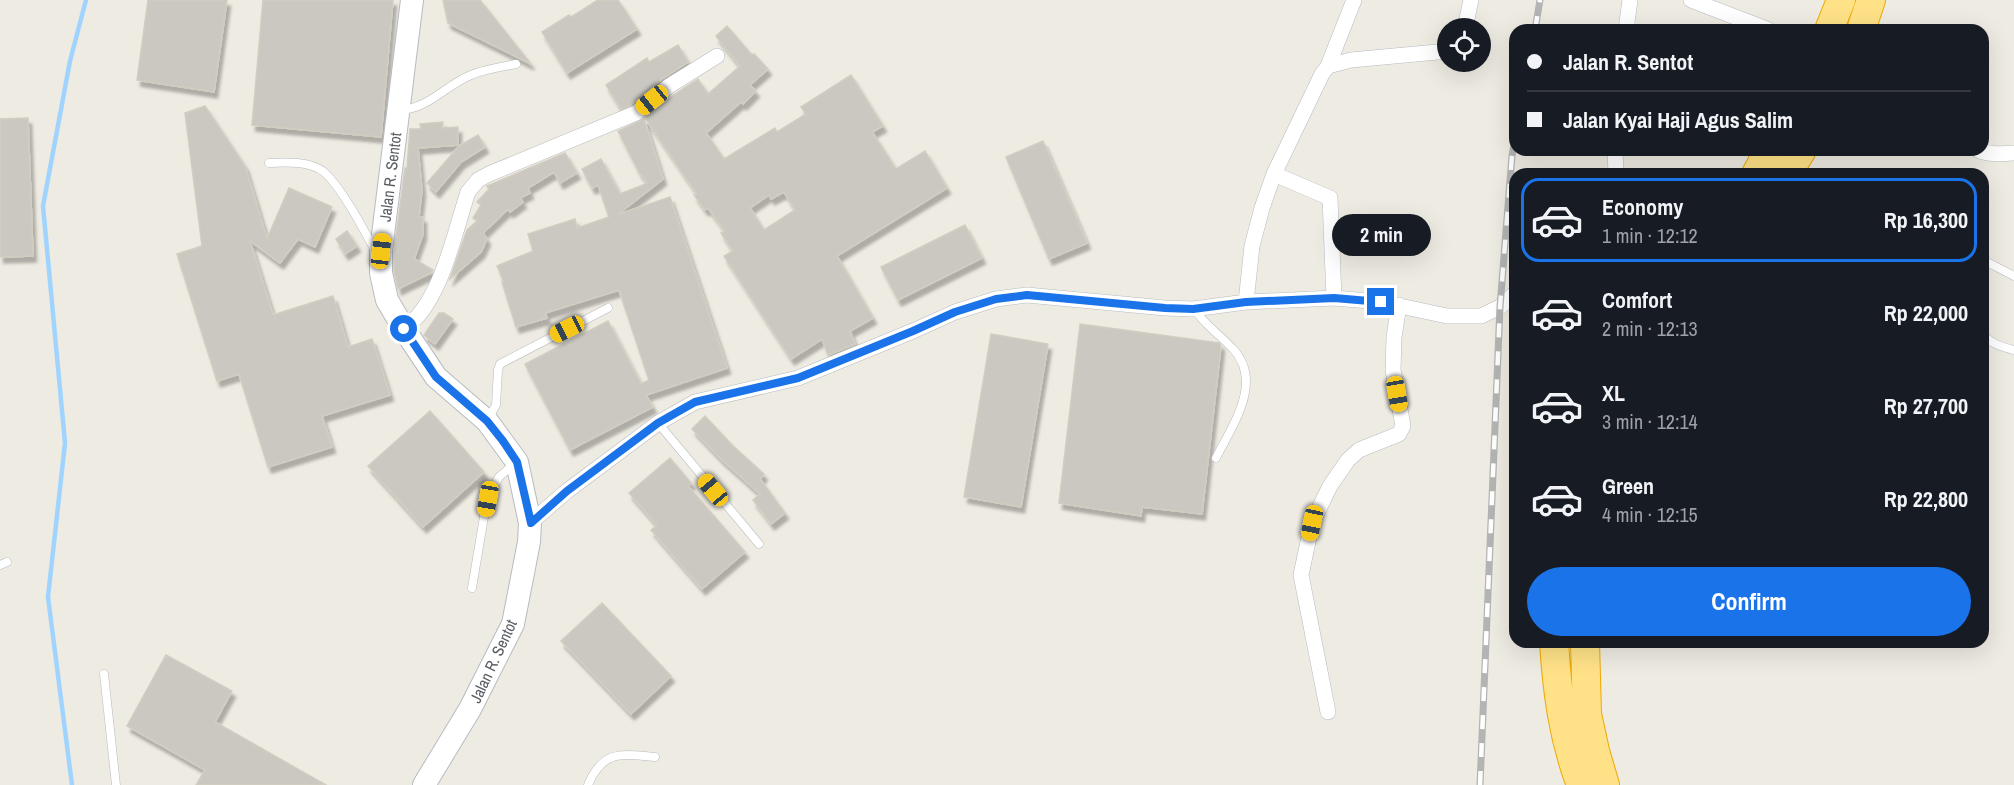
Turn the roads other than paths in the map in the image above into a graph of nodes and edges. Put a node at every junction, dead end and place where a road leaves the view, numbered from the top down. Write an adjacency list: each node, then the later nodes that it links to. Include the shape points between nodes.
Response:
1 (412, 0): 17 (street, Jalan R. Sentot)
2 (1354, 0): 16 (street)
3 (1471, 0): 8 (street)
4 (1630, 0): 9 (street)
5 (1691, 0): 10 (street)
6 (1841, 0): 11 (highway)
7 (1871, 0): 12 (highway)
8 (1467, 18)
9 (1627, 24)
10 (1753, 24)
11 (1831, 24)
12 (1863, 24)
13 (1437, 52): 16 (street, via 1351,60)
14 (717, 56): 31 (street, via 669,86 636,113 478,180 468,192 439,279 420,314)
15 (516, 64): 17 (lane, via 470,75 421,107)
16 (1328, 66): 21 (street)
17 (398, 110): 22 (street, Jalan R. Sentot)
18 (1989, 153): 19 (street)
19 (2014, 153)
20 (269, 163): 22 (lane, via 296,162 323,171 373,247)
21 (1274, 174): 25 (street, via 1329,198); 27 (street, via 1252,246)
22 (381, 251): 31 (street, Jalan R. Sentot, via 387,300)
23 (1989, 263): 24 (lane)
24 (2014, 276)
25 (1334, 298): 27 (street); 28 (street)
26 (1509, 299): 28 (street, via 1481,316 1447,316)
27 (1246, 302): 30 (street)
28 (1399, 305): 44 (street, via 1393,369 1403,426 1399,434 1359,450 1336,477 1312,523 1301,575)
29 (608, 308): 34 (lane, via 500,364 496,405)
30 (1193, 309): 35 (street, via 1027,295 996,299 955,312 798,378 695,402); 36 (lane, via 1235,351 1246,374 1244,404)
31 (404, 329): 34 (street, Jalan R. Sentot, via 436,377)
32 (1989, 340): 33 (lane)
33 (2014, 350)
34 (487, 421): 37 (street, Jalan R. Sentot)
35 (658, 423): 38 (street); 39 (lane)
36 (1216, 458)
37 (517, 462): 38 (street, Jalan R. Sentot); 40 (lane, via 499,477 488,499)
38 (531, 523): 47 (street, Jalan R. Sentot, via 513,624 470,709)
39 (759, 544)
40 (472, 588)
41 (1554, 648): 49 (highway, via 1565,737)
42 (1586, 648): 50 (highway, via 1587,714)
43 (104, 674): 46 (lane)
44 (1328, 712)
45 (656, 758): 48 (lane, via 618,753 595,768)
46 (116, 785)
47 (424, 785)
48 (588, 785)
49 (1581, 785)
50 (1605, 785)

